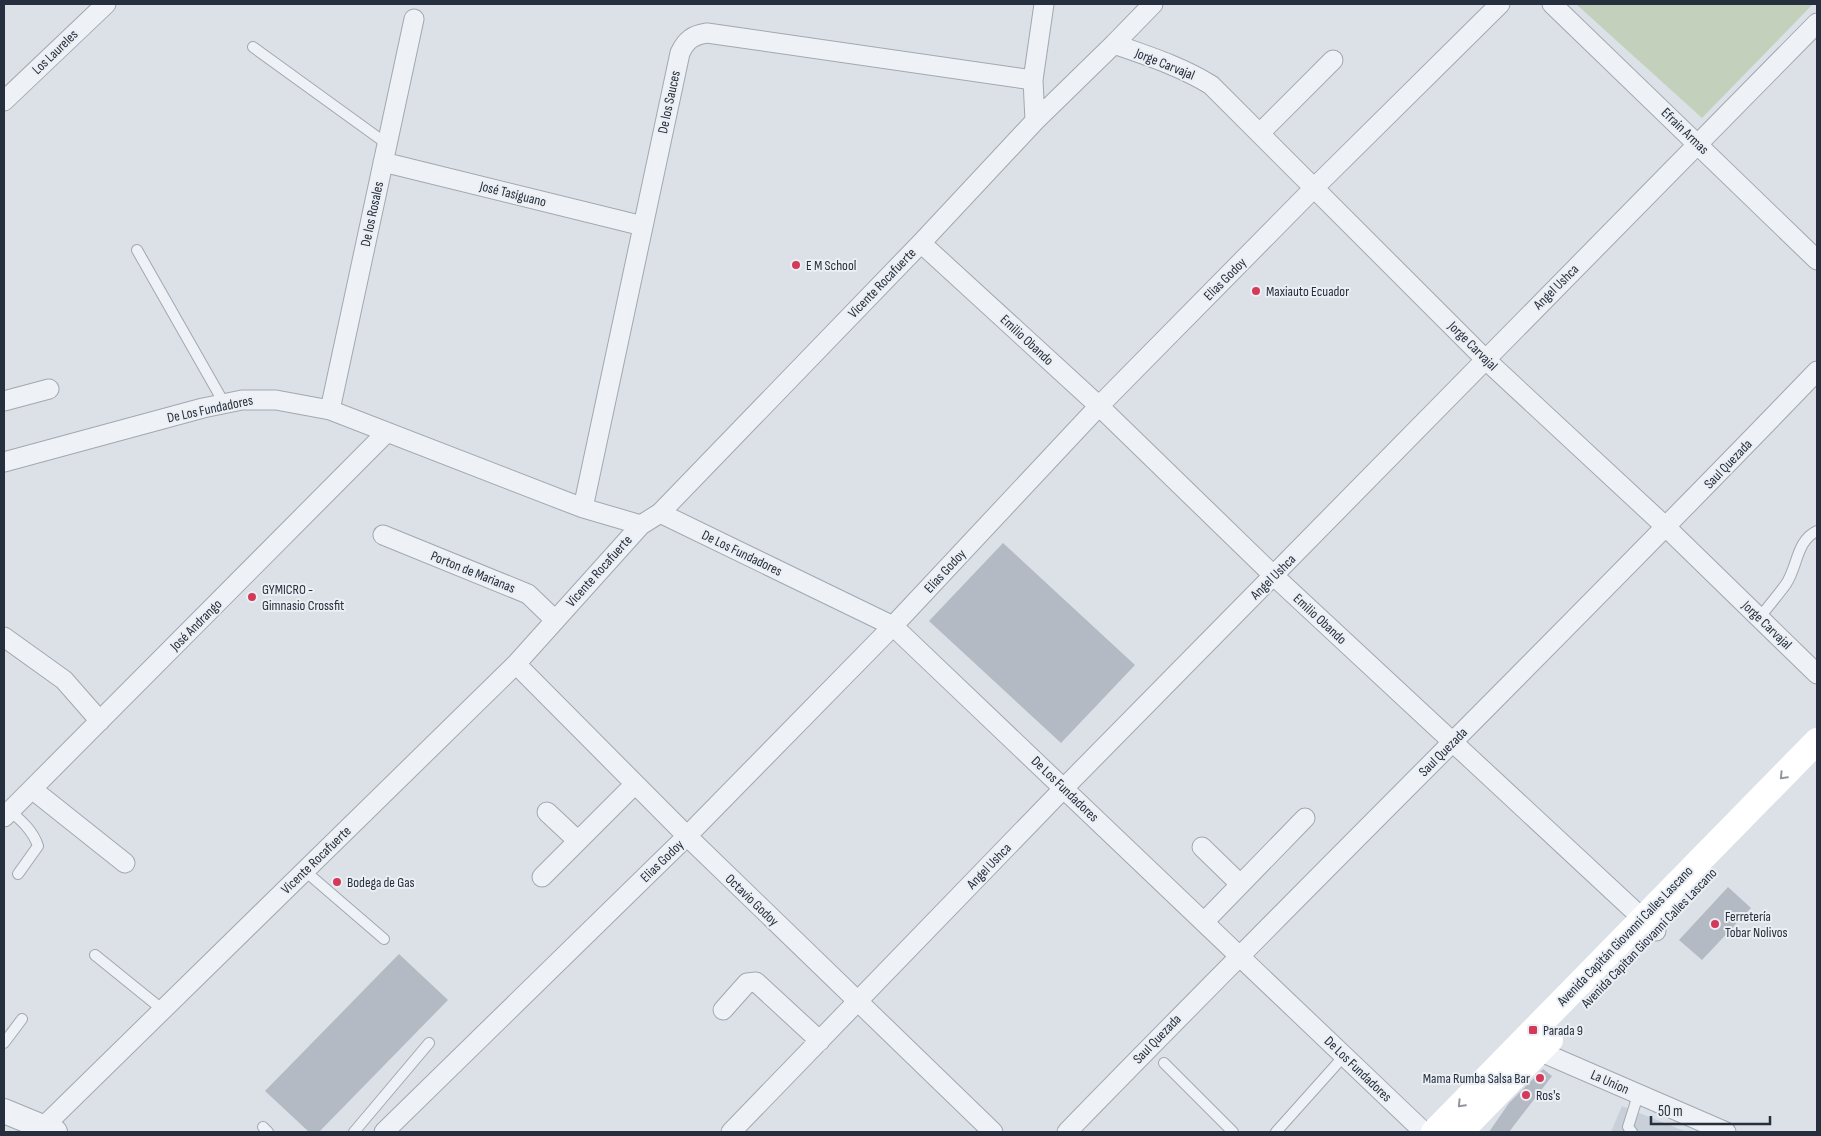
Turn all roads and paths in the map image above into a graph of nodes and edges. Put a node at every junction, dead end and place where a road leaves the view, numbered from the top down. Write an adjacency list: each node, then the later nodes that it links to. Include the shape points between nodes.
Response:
1 (106, 4): 12 (street, Los Laureles)
2 (1044, 4): 11 (street)
3 (1153, 4): 8 (street, Vicente Rocafuerte)
4 (1500, 4): 17 (street, Elias Godoy)
5 (1552, 4): 15 (street, Efrain Armas)
6 (414, 19): 16 (street, De los Rosales)
7 (1817, 23): 15 (street, Angel Ushca)
8 (1114, 44): 13 (street, Vicente Rocafuerte); 14 (street, Jorge Carvajal, via 1192,73 1211,85)
9 (253, 47): 16 (lane)
10 (1333, 60): 14 (street)
11 (1032, 80): 13 (street); 18 (street, De los Sauces, via 698,34 684,45 680,53)
12 (4, 101)
13 (1035, 121): 19 (street, Vicente Rocafuerte)
14 (1260, 134): 17 (street, Jorge Carvajal)
15 (1698, 144): 21 (street, Efrain Armas); 22 (street, Angel Ushca)
16 (385, 153): 18 (street, José Tasiguano); 28 (street, De los Rosales)
17 (1314, 188): 22 (street, Jorge Carvajal); 27 (street, Elias Godoy)
18 (643, 226): 31 (street, De los Sauces)
19 (921, 243): 27 (street, Emilio Obando); 32 (street, Vicente Rocafuerte)
20 (137, 250): 26 (lane)
21 (1817, 260)
22 (1485, 359): 34 (street, Jorge Carvajal); 37 (street, Angel Ushca)
23 (1817, 371): 34 (street, Saul Quezada)
24 (49, 389): 25 (street)
25 (4, 401)
26 (224, 403): 28 (street, De Los Fundadores, via 276,400); 30 (street, De Los Fundadores)
27 (1099, 406): 37 (street, Emilio Obando); 40 (street, Elias Godoy)
28 (330, 410): 29 (street, De Los Fundadores)
29 (387, 432): 31 (street, De Los Fundadores); 44 (street, José Andrango)
30 (4, 462)
31 (583, 508): 33 (street, De Los Fundadores)
32 (660, 513): 33 (street, Vicente Rocafuerte); 40 (street, De Los Fundadores)
33 (641, 525): 39 (street, Vicente Rocafuerte)
34 (1667, 528): 38 (street, Jorge Carvajal); 46 (street, Saul Quezada)
35 (1817, 531): 38 (lane, via 1802,544 1787,582)
36 (383, 535): 39 (street, Porton de Marianas, via 528,594)
37 (1274, 576): 46 (street, Emilio Obando); 49 (street, Angel Ushca)
38 (1759, 618): 43 (street, Jorge Carvajal)
39 (555, 620): 42 (street, Vicente Rocafuerte)
40 (893, 626): 49 (street, De Los Fundadores); 54 (street, Elias Godoy)
41 (4, 637): 44 (street, via 64,680)
42 (516, 664): 48 (street, Octavio Godoy); 58 (street, Vicente Rocafuerte)
43 (1817, 674)
44 (100, 721): 50 (street, José Andrango)
45 (1817, 741): 63 (main road, Avenida Capitán Giovanni Calles Lascano, one-way to 63)
46 (1452, 743): 63 (street, Emilio Obando); 66 (street, Saul Quezada)
47 (1817, 766): 63 (main road, Avenida Capitan Giovanni Calles Lascano)
48 (635, 784): 54 (street, Octavio Godoy); 55 (street)
49 (1064, 788): 62 (street, De Los Fundadores); 67 (street, Angel Ushca)
50 (32, 789): 52 (street, José Andrango); 57 (street)
51 (548, 812): 55 (street)
52 (7, 814): 59 (lane, via 26,826 38,846)
53 (1305, 818): 61 (street)
54 (687, 836): 67 (street, Octavio Godoy); 81 (street, Elias Godoy)
55 (578, 841): 60 (street)
56 (1202, 847): 61 (street)
57 (125, 863)
58 (305, 870): 64 (lane); 68 (street, Vicente Rocafuerte)
59 (18, 874)
60 (542, 877)
61 (1240, 884): 62 (street)
62 (1204, 922): 66 (street, De Los Fundadores)
63 (1649, 925): 74 (main road, Avenida Capitan Giovanni Calles Lascano)
64 (384, 939)
65 (95, 955): 68 (lane)
66 (1239, 955): 75 (street, De Los Fundadores); 84 (street, Saul Quezada)
67 (858, 1002): 71 (street, Angel Ushca); 83 (street, Octavio Godoy)
68 (162, 1010): 79 (street, Vicente Rocafuerte)
69 (723, 1010): 71 (street, via 748,983 756,982)
70 (22, 1020): 72 (lane)
71 (820, 1041): 82 (street, Angel Ushca)
72 (4, 1043)
73 (429, 1043): 80 (lane)
74 (1532, 1045): 77 (street, La Union); 88 (main road, one-way to 88); 89 (main road, Avenida Capitan Giovanni Calles Lascano)
75 (1344, 1056): 86 (lane); 87 (street, De Los Fundadores)
76 (1164, 1063): 85 (lane)
77 (1638, 1095): 90 (lane, via 1628,1127); 91 (street, La Union)
78 (4, 1111): 79 (street)
79 (45, 1131)
80 (354, 1132)
81 (384, 1132)
82 (731, 1132)
83 (992, 1132)
84 (1067, 1132)
85 (1233, 1132)
86 (1276, 1132)
87 (1424, 1132)
88 (1434, 1132)
89 (1460, 1132)
90 (1632, 1132)
91 (1726, 1132)

